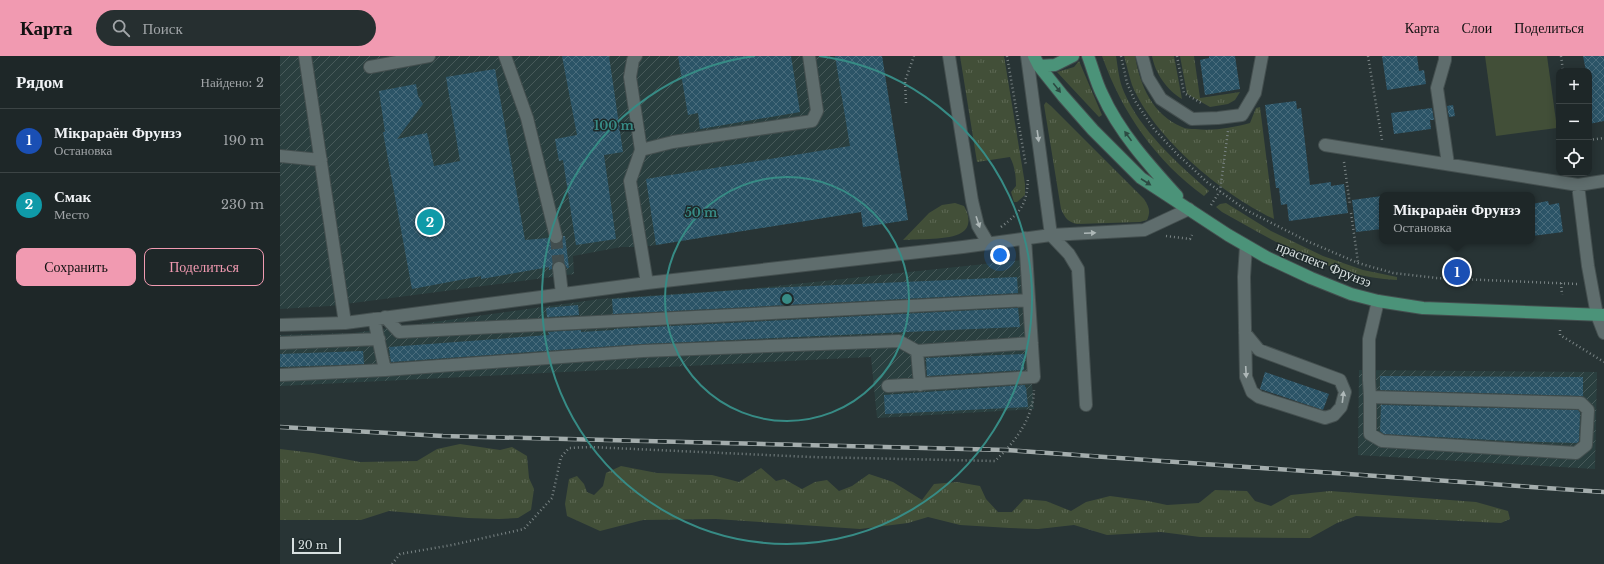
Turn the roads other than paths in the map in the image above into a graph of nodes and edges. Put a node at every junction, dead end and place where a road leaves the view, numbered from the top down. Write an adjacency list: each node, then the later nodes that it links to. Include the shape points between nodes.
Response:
1 (305, 56): 18 (street)
2 (429, 56): 14 (street)
3 (505, 56): 24 (street, via 527,118)
4 (636, 56): 16 (street, via 632,60 630,77)
5 (809, 56): 16 (street, via 817,111 812,122 673,142)
6 (949, 56): 25 (street, one-way to 25, via 972,201 978,226)
7 (1027, 56): 23 (street, one-way to 23)
8 (1072, 56): 13 (main road, via 1055,65)
9 (1088, 56): 22 (main road, праспект Фрунзэ, one-way to 9, via 1153,170 1115,118 1102,94)
10 (1142, 56): 11 (street, via 1148,78 1161,99 1192,119 1242,115 1255,93)
11 (1262, 56)
12 (1445, 56): 19 (street, via 1437,88)
13 (1037, 61): 22 (main road, праспект Фрунзэ, one-way to 22, via 1093,130 1141,178)
14 (370, 67)
15 (1325, 146): 19 (street)
16 (641, 150): 29 (street, via 630,181)
17 (280, 156): 18 (street)
18 (321, 160): 35 (street)
19 (1448, 164): 21 (street)
20 (1604, 181): 21 (street)
21 (1578, 185): 33 (street, via 1592,284)
22 (1189, 209): 23 (street, one-way to 22, via 1144,230); 27 (main road, праспект Фрунзэ)
23 (1051, 235): 26 (street); 48 (street, via 1070,254 1078,269)
24 (556, 237)
25 (986, 238): 26 (street); 29 (street)
26 (1025, 238): 31 (street)
27 (1246, 246): 32 (main road, праспект Фрунзэ, via 1311,278 1351,294); 37 (street)
28 (560, 268): 30 (street)
29 (647, 283): 30 (street)
30 (562, 294): 34 (street)
31 (1029, 300): 34 (street, via 399,332); 41 (street)
32 (1378, 301): 33 (main road, праспект Фрунзэ, via 1423,308); 47 (street, via 1369,339)
33 (1600, 315): 38 (street)
34 (380, 318): 35 (street); 39 (street)
35 (346, 323): 36 (street)
36 (280, 325)
37 (1245, 333): 37 (street, one-way to 37, via 1246,378 1252,392 1260,397 1326,418 1334,415 1341,407 1344,392 1340,380 1259,350)
38 (1604, 333)
39 (379, 339): 40 (street); 43 (street)
40 (280, 343)
41 (1032, 344): 42 (street); 45 (street, via 1034,377)
42 (917, 351): 43 (street, via 899,341 650,350); 45 (street)
43 (385, 370): 44 (street)
44 (280, 375)
45 (920, 384): 46 (street)
46 (888, 386)
47 (1370, 397): 47 (street, via 1370,434 1382,441 1576,453 1586,445 1588,410 1581,403)
48 (1086, 405)

